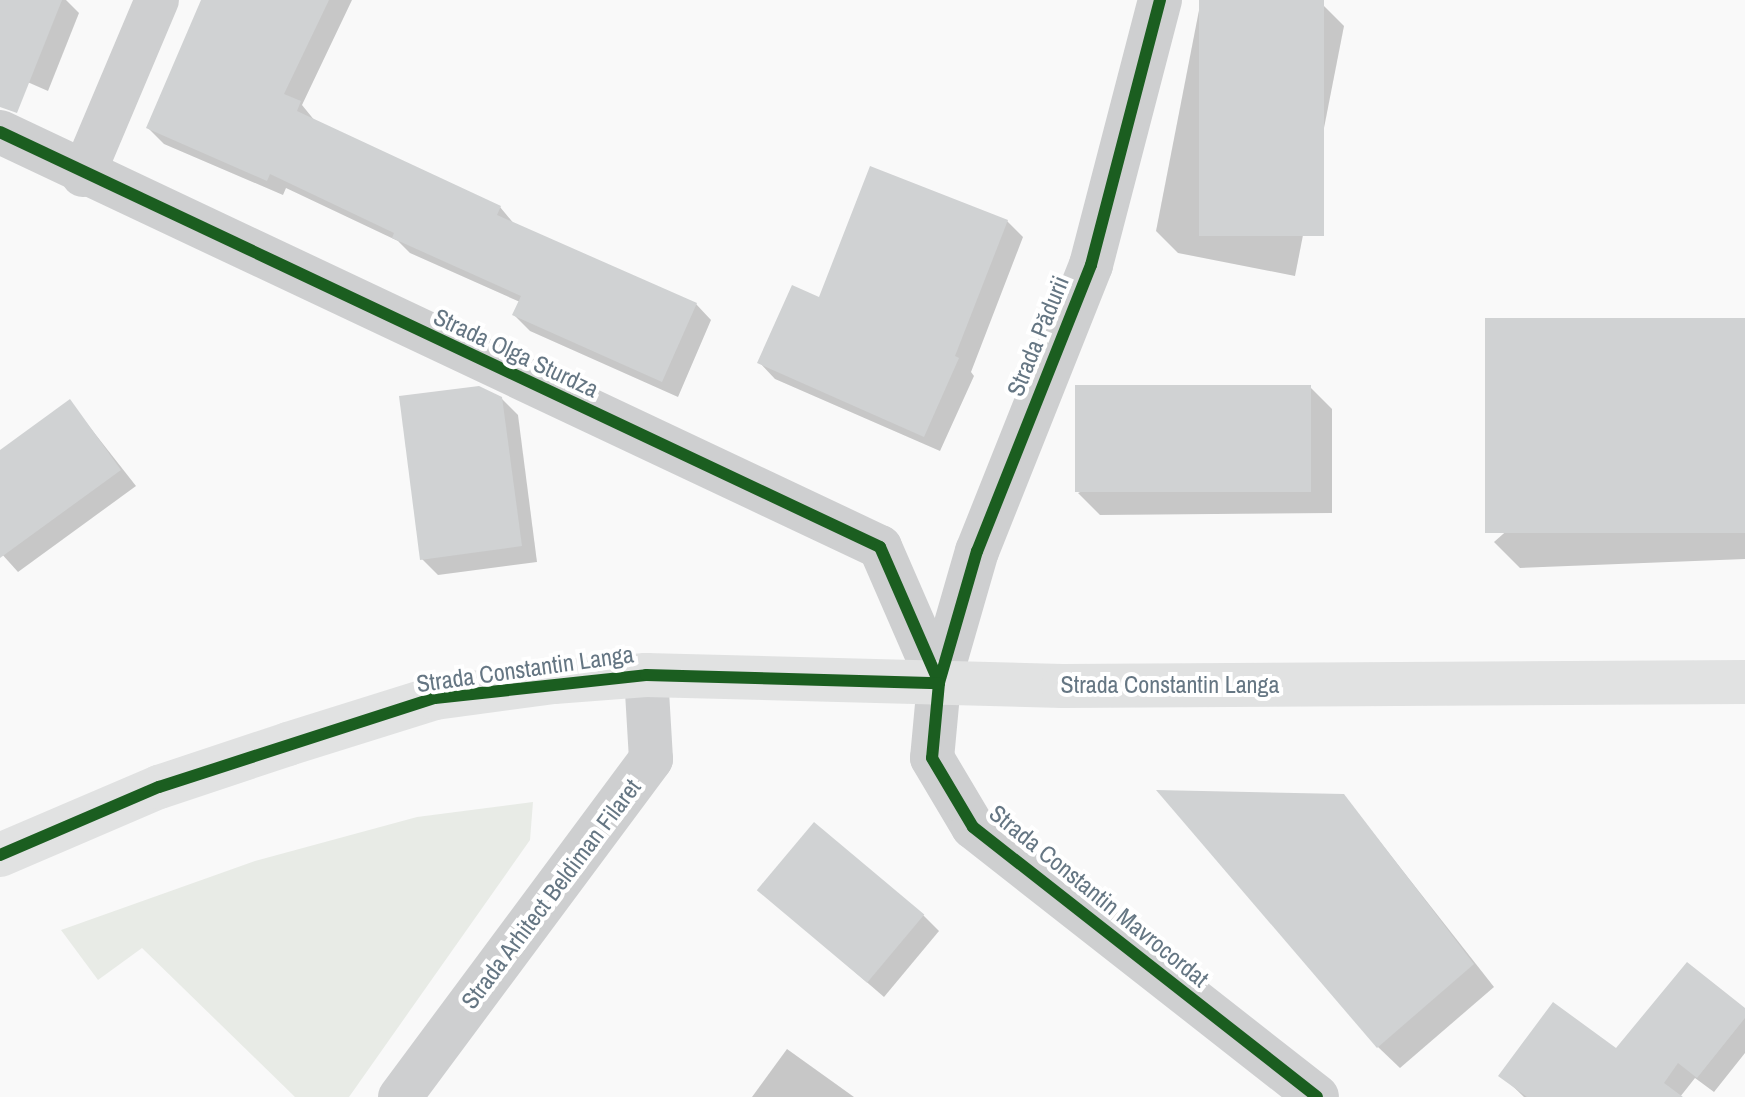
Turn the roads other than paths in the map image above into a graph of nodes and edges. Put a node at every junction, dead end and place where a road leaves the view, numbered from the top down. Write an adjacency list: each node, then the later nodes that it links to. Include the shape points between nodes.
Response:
1 (157, 0): 4 (street)
2 (1160, 0): 7 (street, Strada Pădurii, via 1091,265 977,551)
3 (0, 132): 4 (street, Strada Olga Sturdza)
4 (83, 175): 7 (street, Strada Olga Sturdza, via 880,547)
5 (646, 675): 7 (main road, Strada Constantin Langa); 8 (main road, Strada Constantin Langa, via 435,698 159,787); 9 (street, Strada Arhitect Beldiman Filaret, via 651,759)
6 (1745, 682): 7 (main road, Strada Constantin Langa)
7 (939, 683): 10 (street, Strada Constantin Mavrocordat, via 932,758 973,827)
8 (0, 855)
9 (400, 1097)
10 (1317, 1097)

